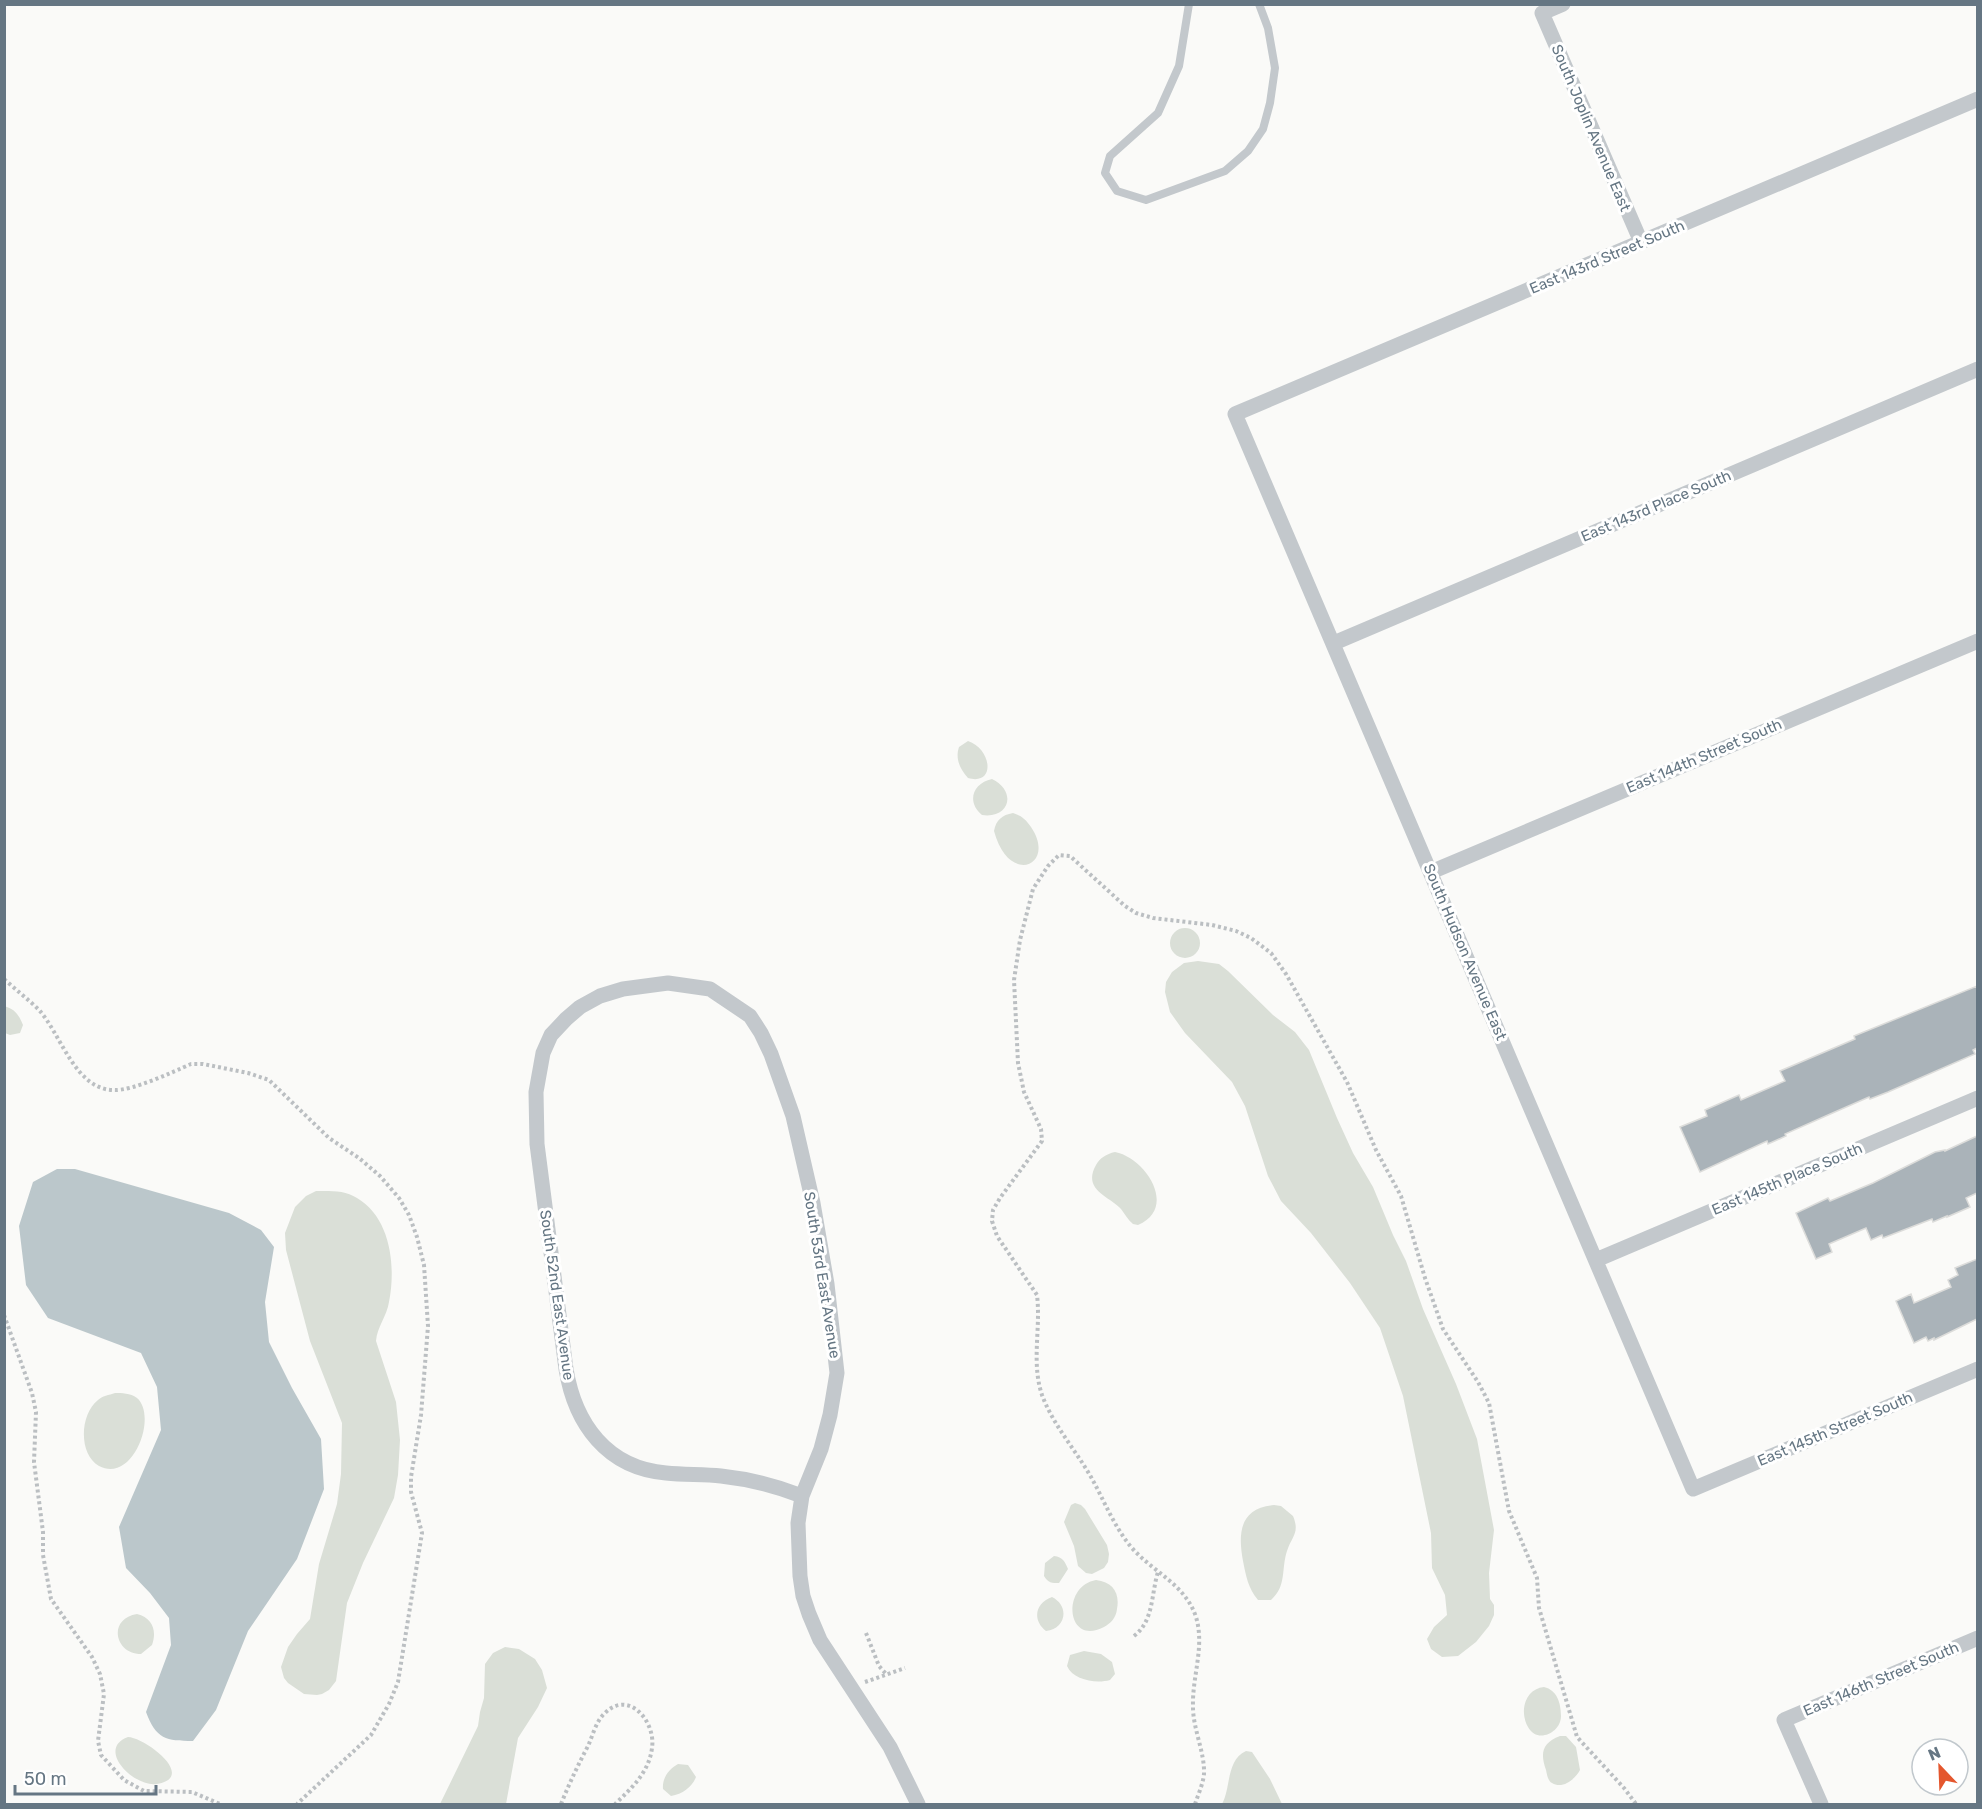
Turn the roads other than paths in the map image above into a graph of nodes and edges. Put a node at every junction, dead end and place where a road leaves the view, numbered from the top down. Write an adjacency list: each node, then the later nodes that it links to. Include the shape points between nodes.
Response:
1 (1189, 4): 2 (lane, via 1179,66 1158,113 1110,156 1105,173 1117,191 1146,200 1225,171 1248,151 1263,129 1275,68)
2 (1259, 4)
3 (1563, 4): 5 (street, South Joplin Avenue East, via 1542,13)
4 (1977, 99): 5 (street, East 143rd Street South)
5 (1641, 242): 7 (street, East 143rd Street South)
6 (1977, 369): 9 (street, East 143rd Place South)
7 (1235, 414): 9 (street, South Hudson Avenue East)
8 (1977, 640): 10 (street, East 144th Street South)
9 (1334, 643): 10 (street, South Hudson Avenue East)
10 (1431, 872): 13 (street, South Hudson Avenue East)
11 (642, 986): 16 (street, South 53rd East Avenue, via 668,983 710,989 750,1016 771,1054 793,1116 827,1284 837,1373 821,1449); 16 (street, South 52nd East Avenue, via 600,996 580,1007 551,1035 537,1076 537,1144 570,1389 586,1427 624,1460 664,1473 752,1480)
12 (1977, 1098): 13 (street, East 145th Place South)
13 (1596, 1260): 15 (street, South Hudson Avenue East)
14 (1977, 1369): 15 (street, East 145th Street South)
15 (1693, 1490)
16 (802, 1496): 18 (street, South 53rd East Avenue, via 798,1523 800,1576 809,1614 820,1640 890,1747)
17 (1977, 1638): 19 (street, East 146th Street South, via 1784,1720)
18 (918, 1804)
19 (1821, 1804)

